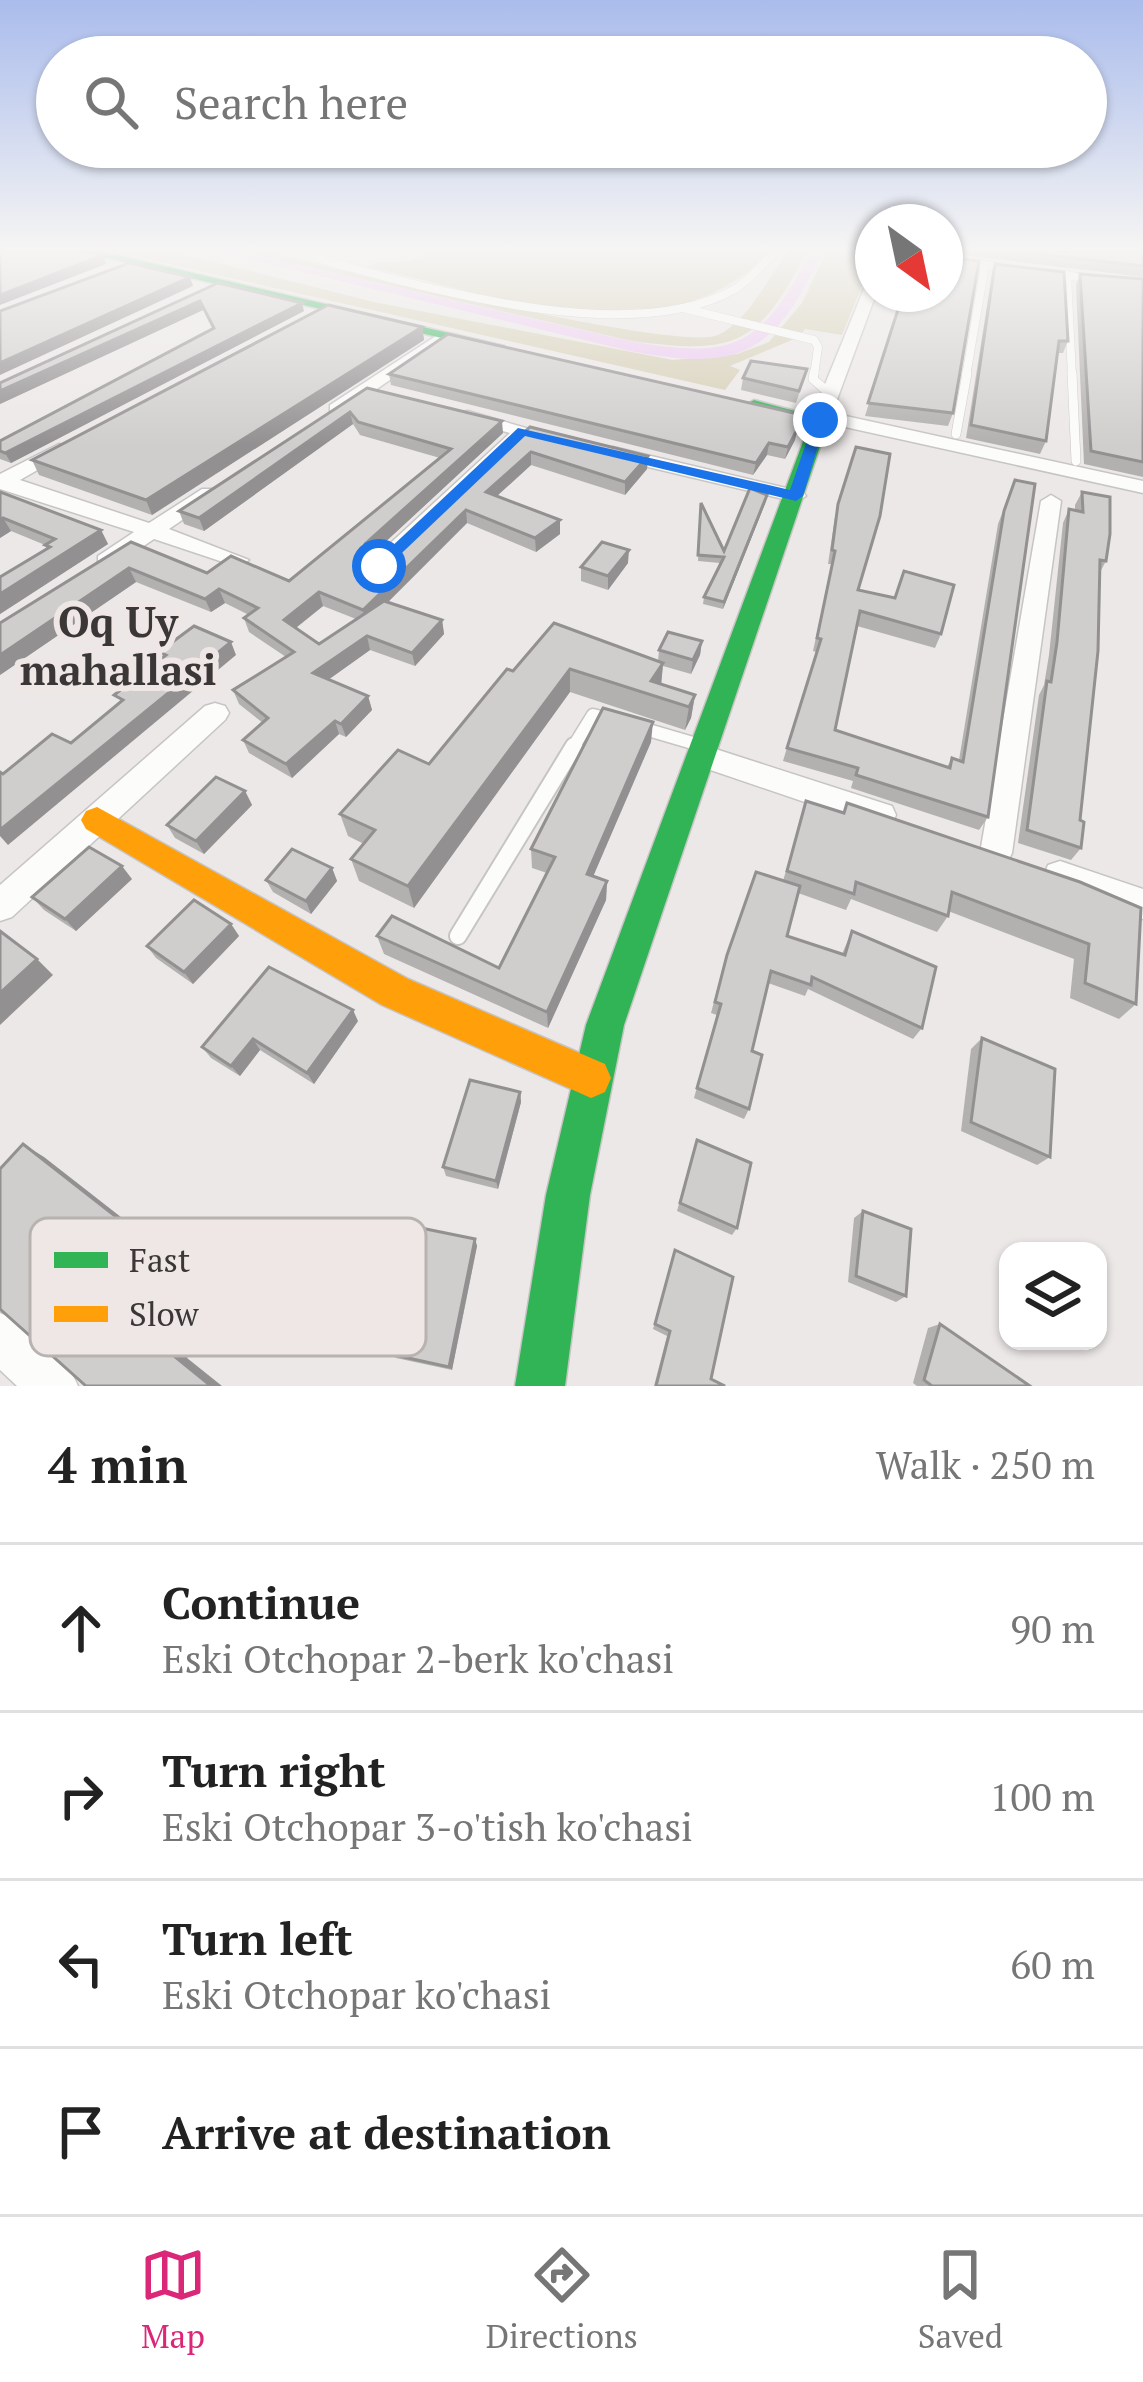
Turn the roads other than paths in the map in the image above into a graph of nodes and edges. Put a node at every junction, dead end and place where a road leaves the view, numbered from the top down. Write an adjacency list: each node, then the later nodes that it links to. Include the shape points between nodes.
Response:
1 (334, 316): 6 (street)
2 (718, 316): 11 (lane, via 817,343 813,380)
3 (861, 316): 11 (street)
4 (976, 316): 15 (lane)
5 (1069, 316): 19 (lane)
6 (447, 334): 7 (street); 8 (street)
7 (515, 350)
8 (365, 389): 9 (street); 13 (street)
9 (388, 395)
10 (717, 397): 11 (street)
11 (824, 410): 22 (street); 23 (street)
12 (455, 413): 14 (street)
13 (326, 415)
14 (523, 431): 17 (street); 27 (street)
15 (956, 434)
16 (85, 438): 21 (street)
17 (569, 442)
18 (592, 448): 23 (street)
19 (1076, 460)
20 (229, 479): 25 (street)
21 (1, 482): 25 (street)
22 (1143, 487)
23 (796, 496): 30 (street)
24 (1051, 501): 33 (street, via 1007,857)
25 (151, 531): 26 (street); 28 (street)
26 (238, 560)
27 (379, 566)
28 (94, 568)
29 (215, 713): 31 (street)
30 (705, 751): 32 (street); 35 (lane, via 593,715); 36 (street)
31 (97, 820): 34 (street); 36 (street, via 395,992)
32 (912, 825)
33 (1143, 904)
34 (0, 906)
35 (458, 936)
36 (591, 1078): 39 (street)
37 (0, 1337): 38 (street)
38 (53, 1386)
39 (540, 1386)

